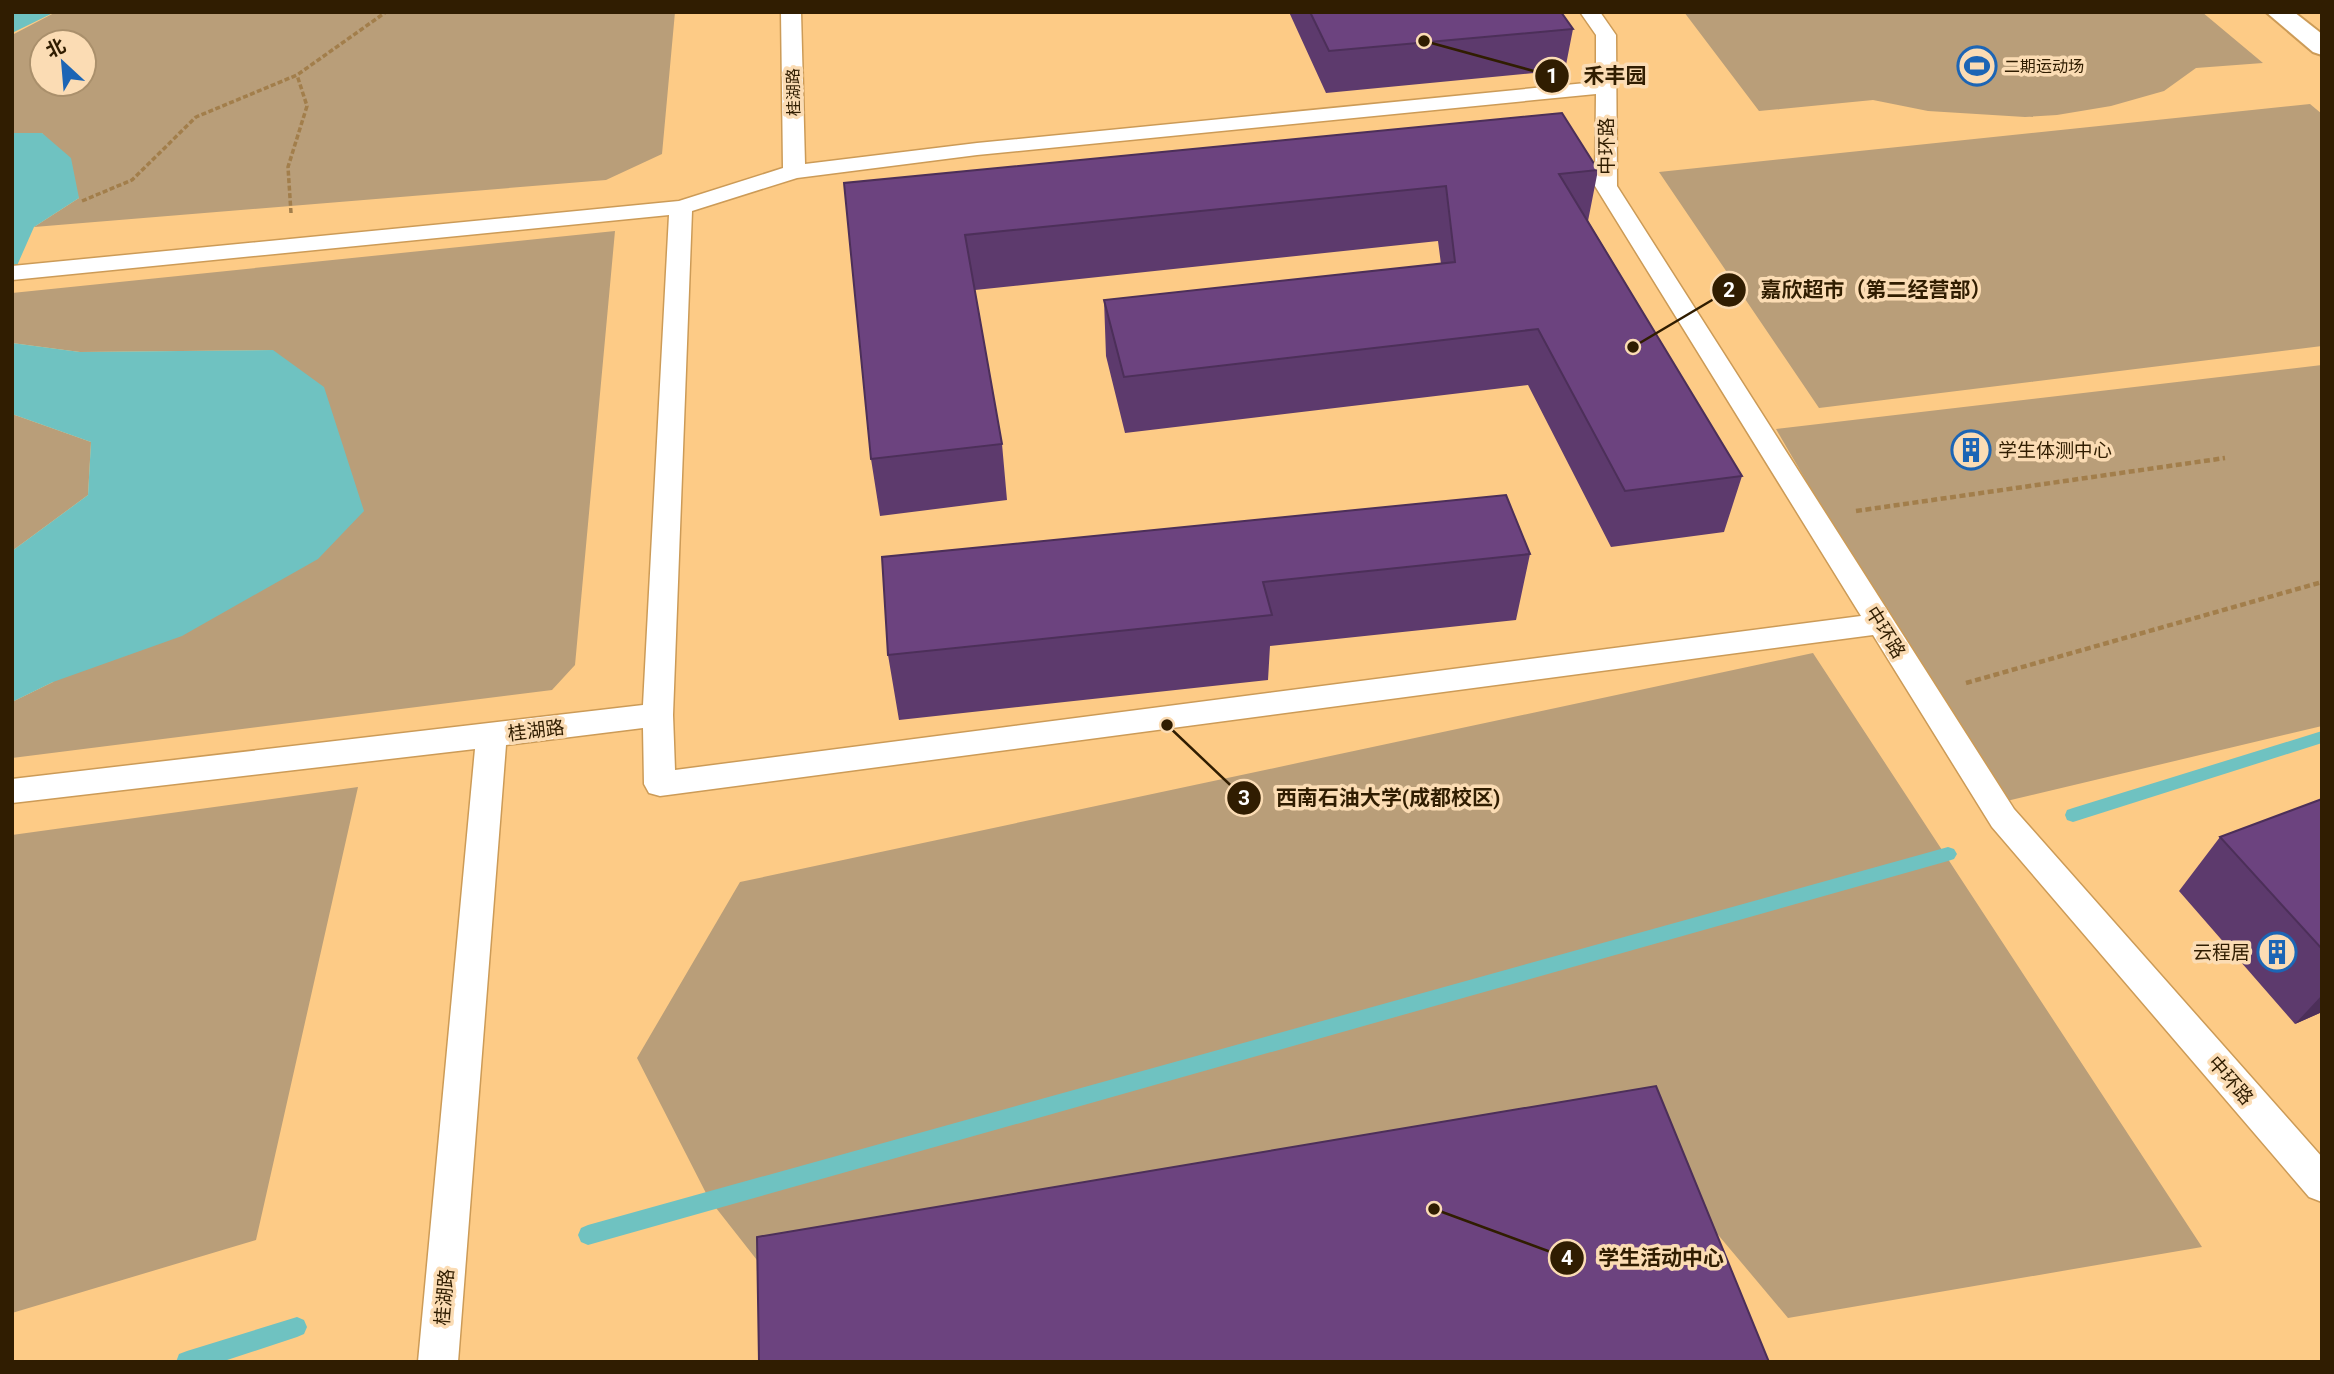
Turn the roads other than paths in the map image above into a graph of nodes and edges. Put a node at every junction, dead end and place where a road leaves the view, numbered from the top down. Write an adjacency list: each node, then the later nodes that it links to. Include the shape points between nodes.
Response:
1 (791, 12): 6 (lane, 桂湖路)
2 (1590, 12): 5 (lane, 中环路, via 1606,35)
3 (2278, 12): 4 (street)
4 (2322, 47)
5 (1606, 87): 6 (lane, via 977,149); 9 (lane, 中环路, via 1606,186)
6 (794, 172): 7 (lane)
7 (681, 207): 8 (lane); 10 (lane)
8 (20, 272)
9 (1880, 624): 10 (lane, via 660,784); 13 (lane, 中环路, via 2003,818)
10 (658, 715): 11 (lane, 桂湖路)
11 (492, 735): 12 (lane); 14 (lane, 桂湖路)
12 (12, 791)
13 (2322, 1185)
14 (438, 1362)

